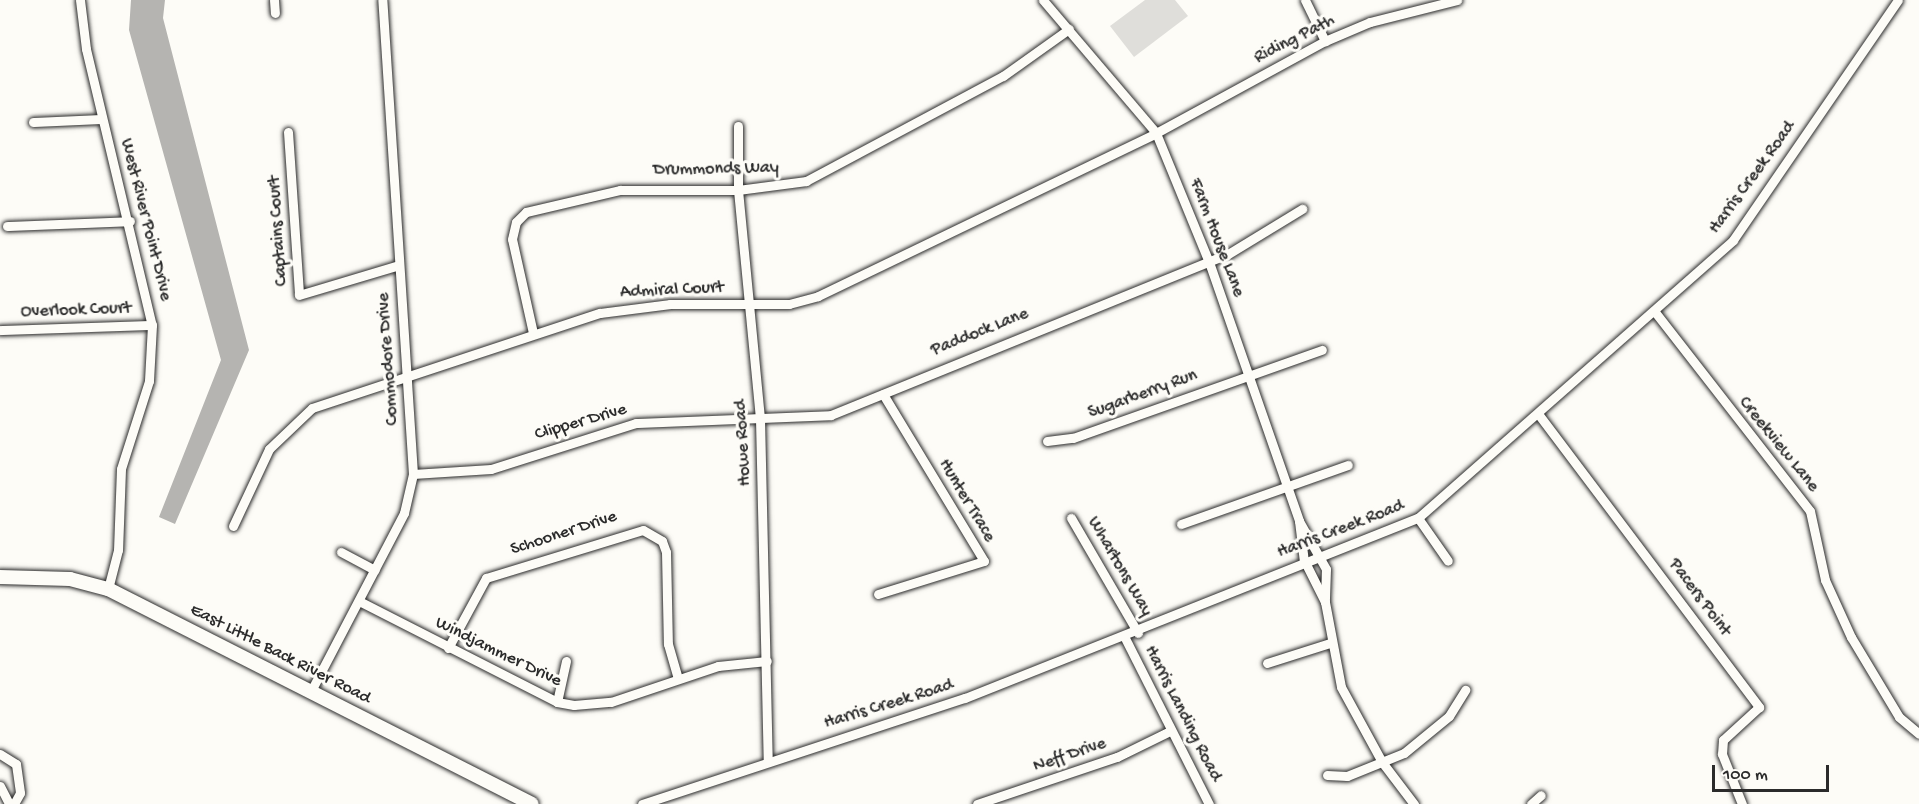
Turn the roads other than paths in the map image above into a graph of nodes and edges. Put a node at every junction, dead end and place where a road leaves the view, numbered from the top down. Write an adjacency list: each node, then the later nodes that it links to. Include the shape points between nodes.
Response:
1 (80, 0): 11 (street, West River Point Drive)
2 (274, 0): 8 (street)
3 (382, 0): 21 (street, Commodore Drive)
4 (1043, 0): 9 (street, Farm House Lane)
5 (1305, 0): 10 (street)
6 (1457, 0): 10 (street, Riding Path, via 1370,22)
7 (1898, 0): 23 (street, Harris Creek Road, via 1733,240)
8 (275, 13)
9 (1069, 29): 15 (street, Farm House Lane); 16 (street, Drummonds Way, via 1003,75 835,168 775,188)
10 (1325, 41): 15 (street, Riding Path)
11 (102, 119): 12 (street); 18 (street, West River Point Drive)
12 (33, 122)
13 (738, 126): 16 (street, Howe Road)
14 (288, 132): 21 (street, Captains Court, via 299,295)
15 (1156, 133): 20 (street, Farm House Lane); 22 (street, Admiral Court, via 818,296)
16 (738, 190): 22 (street, Howe Road); 26 (street, Drummonds Way, via 620,190 520,216 512,239)
17 (1302, 209): 20 (street, Paddock Lane)
18 (129, 221): 19 (street); 24 (street, West River Point Drive)
19 (7, 226)
20 (1209, 262): 28 (street, Farm House Lane); 30 (street, Paddock Lane)
21 (399, 265): 29 (street, Commodore Drive)
22 (750, 305): 26 (street, Admiral Court, via 622,309); 32 (street, Howe Road)
23 (1655, 312): 31 (street, Harris Creek Road); 64 (street, Creekview Lane, via 1810,511 1825,580 1851,637 1899,717)
24 (152, 324): 25 (street, Overlook Court); 48 (street, West River Point Drive, via 149,381 121,469 118,550)
25 (0, 330)
26 (533, 333): 29 (street, Admiral Court)
27 (1322, 350): 28 (street, Sugarberry Run)
28 (1249, 374): 33 (street, Sugarberry Run, via 1073,438); 36 (street, Farm House Lane)
29 (407, 375): 35 (street, Commodore Drive); 41 (street, Admiral Court, via 295,419 259,465)
30 (883, 394): 32 (street, Paddock Lane, via 831,415); 49 (street, Hunter Trace, via 984,561)
31 (1539, 415): 38 (street, Harris Creek Road); 79 (street, Pacers Point, via 1759,707 1723,740 1722,754)
32 (760, 419): 35 (street, Clipper Drive, via 636,423 491,470); 57 (street, Howe Road)
33 (1047, 441)
34 (1348, 465): 36 (street)
35 (413, 474): 46 (street, Commodore Drive, via 404,513)
36 (1287, 486): 39 (street, Farm House Lane); 40 (street)
37 (1071, 518): 52 (street, Whartons Way)
38 (1418, 518): 43 (street, Harris Creek Road); 45 (street)
39 (1299, 521): 43 (street, Farm House Lane); 44 (street, Farm House Lane)
40 (1181, 524)
41 (233, 526)
42 (341, 552): 46 (street)
43 (1321, 554): 44 (street, Harris Creek Road); 51 (street, via 1329,589)
44 (1304, 560): 51 (street, Farm House Lane); 52 (street, Harris Creek Road)
45 (1448, 561)
46 (375, 570): 50 (street, Commodore Drive)
47 (0, 577): 48 (street, East Little Back River Road, via 70,579)
48 (108, 589): 61 (street, East Little Back River Road)
49 (878, 594)
50 (359, 601): 55 (street, Windjammer Drive); 61 (street, Commodore Drive)
51 (1324, 602): 54 (street)
52 (1138, 633): 53 (street, Harris Creek Road)
53 (1125, 638): 63 (street, Harris Landing Road); 66 (street, Harris Creek Road, via 965,698)
54 (1330, 644): 58 (street); 67 (street, via 1348,704)
55 (448, 648): 59 (street, Schooner Drive, via 486,578 643,530 662,541 666,552 668,644); 62 (street, Windjammer Drive)
56 (566, 661): 62 (street)
57 (768, 661): 59 (street, Windjammer Drive, via 738,661); 66 (street, Howe Road)
58 (1266, 663)
59 (678, 679): 62 (street, Windjammer Drive, via 611,702)
60 (1465, 690): 67 (street, via 1428,736)
61 (310, 692): 74 (street, East Little Back River Road)
62 (557, 702)
63 (1170, 731): 71 (street, Neff Drive, via 1117,757); 76 (street, Harris Landing Road)
64 (1919, 734)
65 (0, 754): 73 (street, via 16,764 20,793)
66 (768, 760): 75 (street, Harris Creek Road)
67 (1382, 762): 68 (street, via 1347,776); 77 (street)
68 (1326, 775)
69 (0, 786): 72 (street)
70 (1541, 795): 78 (street)
71 (981, 803)
72 (9, 804)
73 (14, 804)
74 (532, 804)
75 (642, 804)
76 (1209, 804)
77 (1414, 804)
78 (1531, 804)
79 (1742, 804)

